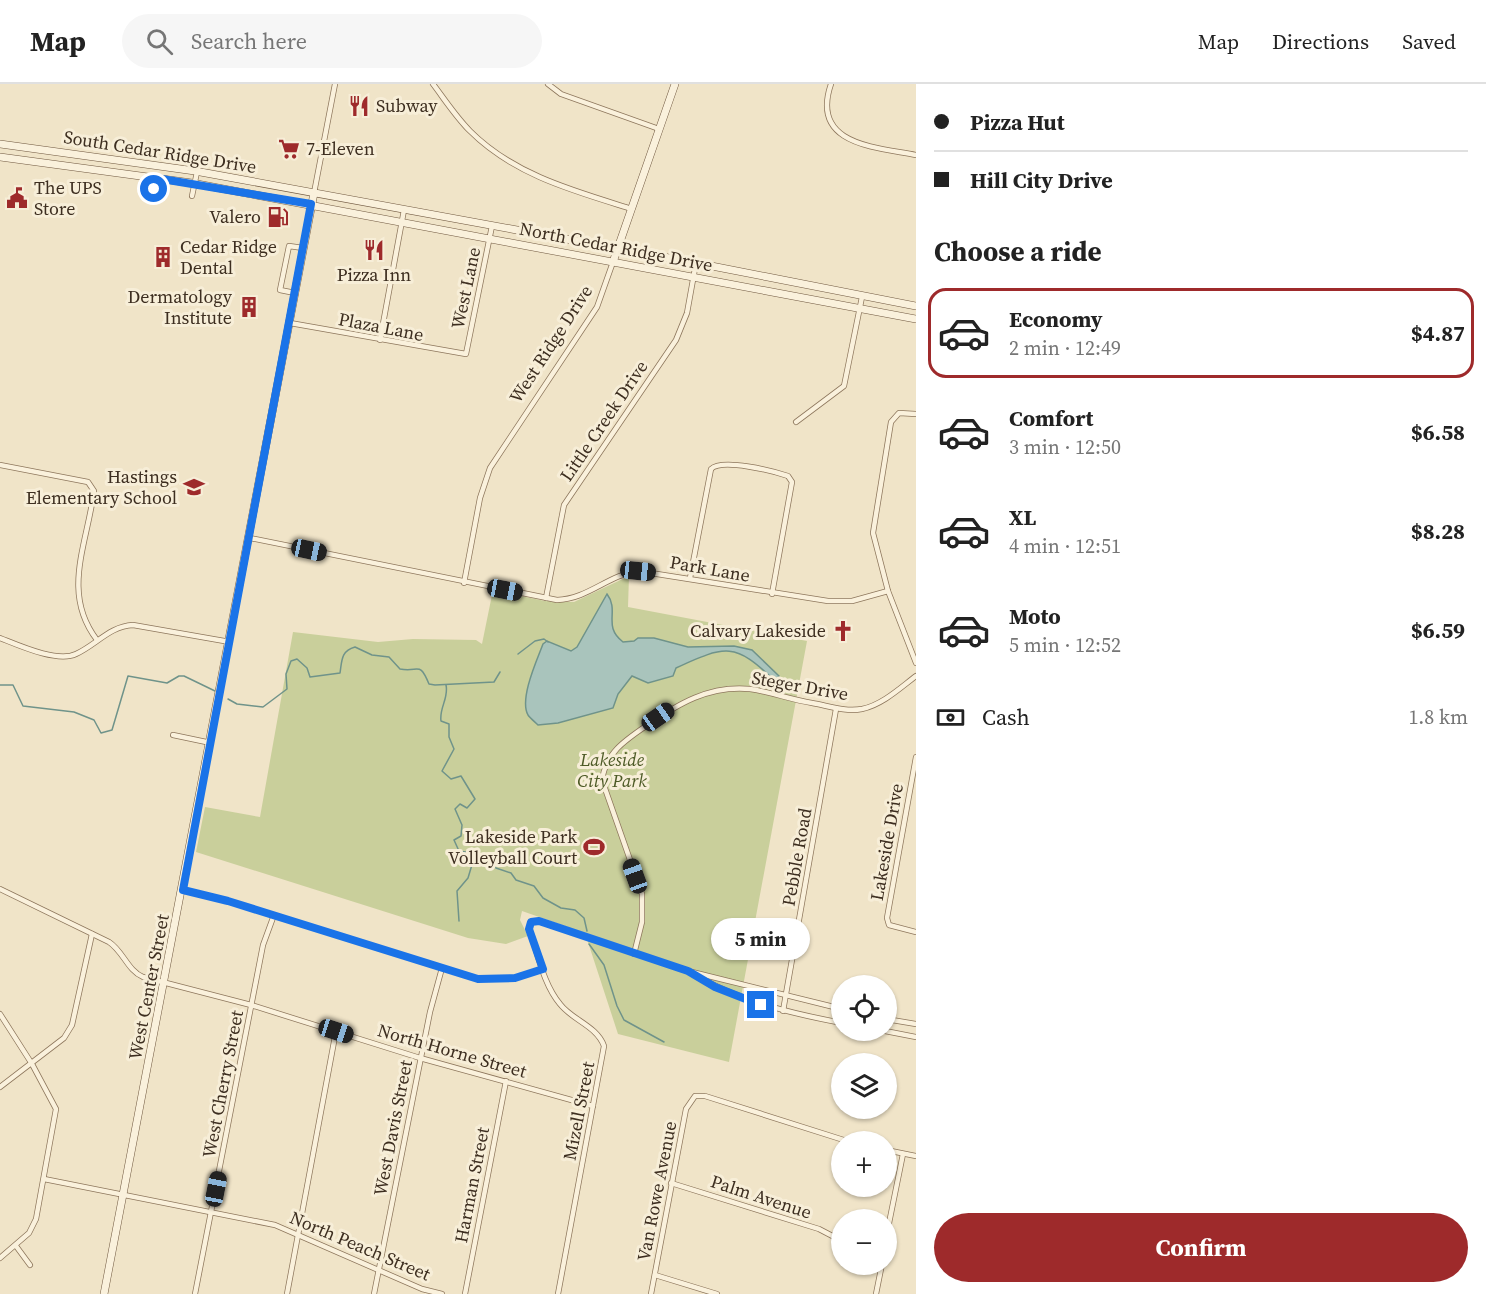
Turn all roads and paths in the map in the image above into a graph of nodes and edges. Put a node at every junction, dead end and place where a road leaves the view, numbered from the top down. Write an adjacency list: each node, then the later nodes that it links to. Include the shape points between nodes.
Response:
1 (335, 84): 16 (street, West Center Street)
2 (433, 84): 19 (street, via 470,131 513,164 561,186)
3 (548, 84): 6 (street, via 561,94)
4 (675, 84): 6 (main road, West Ridge Drive)
5 (831, 84): 8 (street, via 827,107 830,123 838,132 860,144)
6 (659, 129): 19 (main road, West Ridge Drive)
7 (0, 144): 9 (main road, South Cedar Ridge Drive)
8 (916, 155)
9 (88, 156): 11 (main road); 12 (main road, South Cedar Ridge Drive)
10 (0, 157): 11 (main road, South Cedar Ridge Drive)
11 (85, 168): 13 (main road, South Cedar Ridge Drive)
12 (197, 172): 14 (street); 16 (main road, South Cedar Ridge Drive)
13 (156, 178): 14 (main road, South Cedar Ridge Drive); 15 (street)
14 (195, 184): 17 (street); 18 (main road, South Cedar Ridge Drive)
15 (154, 189)
16 (314, 193): 18 (main road, West Center Street); 20 (main road, North Cedar Ridge Drive)
17 (192, 196)
18 (311, 204): 21 (main road, North Cedar Ridge Drive); 24 (main road, West Center Street)
19 (632, 209): 25 (main road, West Ridge Drive)
20 (404, 210): 21 (street); 22 (main road, North Cedar Ridge Drive)
21 (402, 222): 23 (main road, North Cedar Ridge Drive); 35 (street)
22 (492, 226): 23 (street, West Lane); 25 (main road, North Cedar Ridge Drive)
23 (490, 239): 26 (main road, North Cedar Ridge Drive); 36 (street, West Lane)
24 (303, 248): 29 (main road, West Center Street); 29 (street, via 289,246 280,290)
25 (618, 249): 26 (main road, West Ridge Drive); 27 (main road, North Cedar Ridge Drive)
26 (613, 262): 28 (main road, North Cedar Ridge Drive); 42 (street, West Ridge Drive, via 597,307 490,468 480,498)
27 (696, 263): 28 (street, Little Creek Drive); 30 (main road, North Cedar Ridge Drive)
28 (694, 277): 32 (main road, North Cedar Ridge Drive); 45 (street, Little Creek Drive, via 687,313 676,340 564,505)
29 (295, 293): 34 (main road, West Center Street)
30 (862, 297): 31 (main road, North Cedar Ridge Drive); 32 (street)
31 (916, 306)
32 (860, 309): 33 (main road, North Cedar Ridge Drive); 38 (street, via 844,386)
33 (916, 319)
34 (290, 323): 35 (street, Plaza Lane); 40 (main road, West Center Street)
35 (380, 340): 36 (street, Plaza Lane)
36 (466, 354)
37 (915, 413): 43 (street, via 899,413 891,422 876,500 873,533)
38 (796, 422)
39 (0, 465): 47 (street, via 88,482 94,491 77,585 79,610)
40 (249, 538): 42 (street, Park Lane); 48 (main road, West Center Street)
41 (690, 578): 44 (street, Park Lane); 44 (street, via 711,469 721,464 755,469 788,476 792,482); 45 (street, Park Lane, via 638,571 625,573 568,600)
42 (464, 582): 45 (street, Park Lane)
43 (888, 591): 44 (street, Park Lane, via 852,601); 49 (street)
44 (772, 594)
45 (546, 598)
46 (0, 638): 47 (street, via 42,652 70,656)
47 (97, 640): 48 (street, via 122,625 133,625)
48 (230, 642): 53 (main road, West Center Street)
49 (916, 663)
50 (916, 676): 51 (street, Steger Drive, via 871,706)
51 (837, 709): 60 (street, Steger Drive, via 752,689 710,692 673,707 612,752 602,780 642,894); 65 (street, Pebble Road)
52 (173, 735): 53 (street)
53 (211, 743): 56 (main road, West Center Street)
54 (916, 757): 58 (street, Lakeside Drive, via 888,912 889,925)
55 (0, 889): 59 (street, North Horne Street)
56 (183, 890): 57 (street); 64 (main road, West Center Street)
57 (274, 915): 61 (street); 66 (street, West Cherry Street, via 263,945)
58 (916, 932)
59 (92, 934): 64 (street, North Horne Street, via 118,948 137,975); 77 (street, via 72,1025 64,1038)
60 (634, 954): 62 (street, Mizell Street, via 539,921 531,922 529,929); 63 (street)
61 (442, 968): 62 (street, via 492,980); 76 (street, West Davis Street)
62 (543, 969): 80 (street, Mizell Street, via 561,1006 602,1039 604,1053)
63 (688, 971): 65 (street); 68 (street, via 739,998)
64 (165, 982): 66 (street, North Horne Street); 87 (main road, West Center Street)
65 (786, 997): 67 (street); 68 (street, Pebble Road)
66 (251, 1005): 73 (street, North Horne Street); 89 (street, West Cherry Street)
67 (831, 1007)
68 (783, 1011): 70 (street)
69 (0, 1014): 77 (street)
70 (831, 1021)
71 (897, 1021): 72 (street)
72 (916, 1024)
73 (336, 1031): 76 (street, North Horne Street); 90 (street)
74 (897, 1033): 75 (street)
75 (916, 1037)
76 (420, 1058): 78 (street, North Horne Street); 95 (street, West Davis Street)
77 (33, 1064): 79 (street); 85 (street, via 56,1109)
78 (506, 1081): 80 (street, North Horne Street); 103 (street, Harman Street)
79 (0, 1087)
80 (593, 1107): 104 (street, Mizell Street)
81 (831, 1136): 86 (street, Van Rowe Avenue, via 705,1096 694,1096 686,1108)
82 (897, 1153): 83 (street)
83 (903, 1154): 84 (street); 88 (street)
84 (916, 1156)
85 (44, 1179): 87 (street, North Peach Street); 92 (street, via 36,1219)
86 (671, 1183): 91 (street, Palm Avenue); 96 (street, Van Rowe Avenue)
87 (125, 1194): 89 (street, North Peach Street); 98 (main road, West Center Street)
88 (892, 1209)
89 (212, 1212): 90 (street, North Peach Street); 99 (street, West Cherry Street)
90 (299, 1233): 95 (street, North Peach Street); 100 (street)
91 (831, 1235)
92 (16, 1246): 93 (street); 94 (street)
93 (0, 1258)
94 (30, 1265)
95 (379, 1270): 101 (street, West Davis Street); 102 (street, North Peach Street)
96 (655, 1275): 105 (street, Van Rowe Avenue); 106 (street)
97 (880, 1275): 107 (street)
98 (104, 1294)
99 (195, 1294)
100 (287, 1294)
101 (374, 1294)
102 (442, 1294)
103 (465, 1294)
104 (558, 1294)
105 (651, 1294)
106 (717, 1294)
107 (876, 1294)

